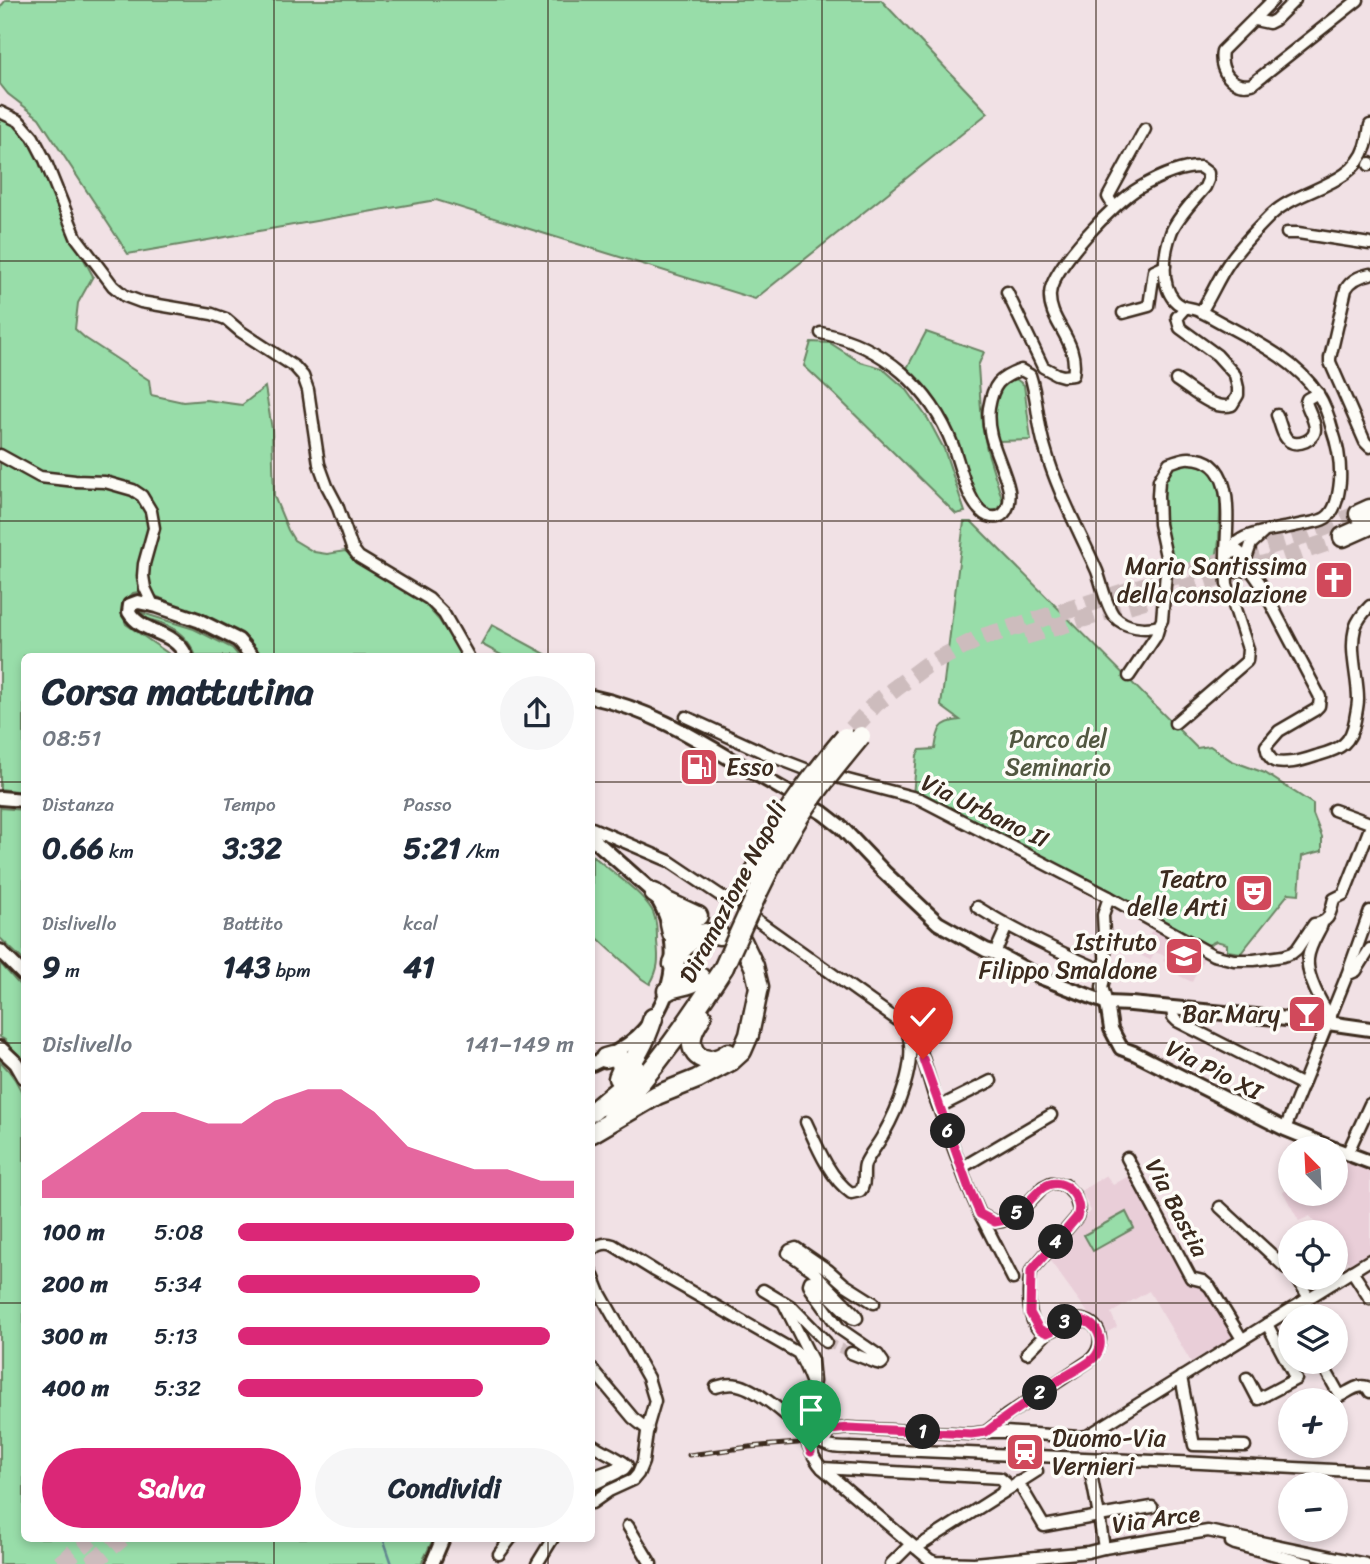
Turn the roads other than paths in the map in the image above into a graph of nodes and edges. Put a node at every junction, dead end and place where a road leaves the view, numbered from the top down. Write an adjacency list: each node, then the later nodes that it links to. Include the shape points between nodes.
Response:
1 (1273, 0): 4 (street)
2 (1295, 0): 4 (street, via 1269,23)
3 (1358, 0): 4 (street, via 1252,85 1239,85 1229,79 1222,51)
4 (1255, 20)
5 (0, 112): 37 (street, via 19,121 33,137 76,237 113,286 141,302 226,319 303,376 319,464 352,548 359,557 429,599 444,614)
6 (1370, 125): 15 (street, via 1366,146 1353,166 1273,214 1228,264)
7 (1145, 129): 8 (street, via 1108,197)
8 (1114, 207): 11 (street, via 1138,188 1170,174 1191,167 1208,173 1205,187 1171,232); 13 (street, via 1070,256 1050,290 1050,305 1076,363 1073,374 1063,376 1043,367)
9 (1287, 233): 10 (street)
10 (1370, 244)
11 (1165, 266): 14 (street, via 1171,297); 16 (street, via 1154,271 1149,306)
12 (1370, 274): 21 (street, via 1346,289 1330,358)
13 (1007, 292)
14 (1185, 308): 15 (street); 18 (street, via 1177,317 1180,328 1230,368 1237,399 1222,407)
15 (1201, 312): 19 (street, via 1282,359)
16 (1123, 313)
17 (821, 333): 34 (street, via 852,341 896,366 916,385 934,409 970,494 986,515 1004,514 1010,503 991,440 991,394 1007,375 1021,370 1030,375 1044,446 1112,613 1125,624)
18 (1176, 380)
19 (1318, 393): 20 (street, via 1306,402 1315,426 1310,439 1289,441); 26 (street, via 1341,464 1336,502 1327,518)
20 (1277, 415)
21 (1370, 447)
22 (0, 455): 23 (street)
23 (5, 460): 32 (street, via 40,477 105,482 142,496 154,528 143,576)
24 (1366, 516): 27 (highway)
25 (1227, 527): 28 (street); 30 (street); 34 (street, via 1225,483 1218,470 1205,460 1188,457 1169,463 1159,480 1158,496 1167,561)
26 (1266, 531): 28 (street); 29 (street, via 1251,544)
27 (1343, 537)
28 (1236, 543): 29 (street); 30 (street)
29 (1245, 558): 30 (street, via 1244,569); 30 (street, via 1235,551); 31 (street)
30 (1230, 564): 31 (street); 41 (street, via 1227,584 1248,649 1247,661)
31 (1260, 583): 33 (street, via 1320,697 1315,710 1279,731 1266,746 1271,760 1278,764 1332,751 1352,733 1359,701 1354,631)
32 (153, 605): 35 (street, via 138,602 130,605 129,612 139,624 177,643); 36 (street, via 198,620 238,640)
33 (1370, 606)
34 (1159, 626): 38 (street)
35 (184, 653)
36 (249, 653)
37 (466, 653)
38 (1129, 676)
39 (595, 699): 65 (street, via 654,717 824,813 939,923)
40 (687, 717): 43 (street)
41 (1175, 723)
42 (857, 733): 67 (highway, Diramazione Napoli, bridge, via 817,771 775,832)
43 (808, 770)
44 (836, 777): 53 (street, Via Urbano II, via 920,799)
45 (0, 798): 46 (street)
46 (21, 800)
47 (1334, 810): 48 (street)
48 (1370, 826): 51 (street)
49 (595, 829): 54 (street, via 668,861)
50 (595, 841): 52 (street)
51 (1366, 849): 58 (street, via 1344,894 1334,899)
52 (654, 893): 59 (street); 61 (highway)
53 (1109, 897): 58 (street, Via Urbano II, via 1213,955 1234,960 1292,954 1314,924); 69 (street, via 1103,915)
54 (733, 904)
55 (977, 907): 60 (street)
56 (1370, 911): 70 (street)
57 (754, 918): 77 (street)
58 (1322, 923): 76 (street, via 1310,951 1308,971)
59 (669, 926): 61 (highway, via 674,920); 66 (street)
60 (1007, 926): 65 (street); 69 (street)
61 (711, 928): 66 (highway, via 683,947)
62 (743, 945): 74 (highway, via 759,987)
63 (1370, 949): 70 (street, via 1356,971)
64 (0, 951): 68 (street)
65 (995, 953): 72 (street, via 1040,977)
66 (673, 964): 67 (highway, via 679,974 693,981); 71 (street)
67 (712, 968): 71 (highway, via 692,984); 74 (highway, via 719,983 692,1034 695,1051 702,1059 721,1058); 88 (highway, Diramazione Napoli, via 641,1066); 92 (highway, Diramazione Napoli, via 686,1024)
68 (21, 972)
69 (1106, 972): 72 (street, via 1102,987)
70 (1347, 975): 76 (street)
71 (667, 991): 75 (street)
72 (1107, 1003): 73 (street); 91 (street, Via Pio XI, via 1111,1029 1121,1048)
73 (1172, 1008): 76 (street); 84 (street, via 1177,1021)
74 (753, 1015): 93 (highway, via 742,1051 731,1061 657,1095)
75 (653, 1018): 80 (street, via 633,1040); 82 (highway, via 637,1056)
76 (1329, 1020): 78 (street); 84 (street)
77 (907, 1027): 87 (street, via 920,1048); 90 (street, via 909,1071 884,1135 865,1164 860,1191 851,1194 840,1183)
78 (1370, 1029)
79 (0, 1048): 81 (street)
80 (598, 1061): 82 (highway, via 620,1059)
81 (21, 1072)
82 (618, 1078): 85 (highway)
83 (991, 1081): 87 (street)
84 (1303, 1085): 91 (street)
85 (595, 1097)
86 (1370, 1104): 95 (street)
87 (939, 1107): 99 (street)
88 (595, 1109)
89 (1051, 1115): 99 (street)
90 (806, 1122)
91 (1284, 1129): 94 (street, Via Pio XI)
92 (595, 1130)
93 (595, 1131)
94 (1302, 1136)
95 (1348, 1136)
96 (1348, 1154): 98 (street, Via Pio XI)
97 (1127, 1158): 117 (street, Via Bastia, via 1191,1278 1210,1287)
98 (1370, 1162)
99 (961, 1168): 101 (street)
100 (1220, 1207): 104 (street)
101 (980, 1214): 106 (street); 116 (street, via 995,1222 1005,1220 1051,1183 1073,1192 1079,1206 1077,1217 1030,1275 1030,1313 1039,1329)
102 (595, 1248): 126 (street, via 613,1245 788,1346 798,1353)
103 (1370, 1260): 105 (street)
104 (1278, 1261)
105 (1352, 1271): 110 (street); 111 (street)
106 (1013, 1279)
107 (595, 1280): 130 (street, via 652,1388)
108 (763, 1290): 112 (street)
109 (1303, 1290): 110 (street)
110 (1307, 1299): 114 (street); 115 (street)
111 (1370, 1299)
112 (783, 1301): 118 (street); 126 (street, via 812,1360)
113 (874, 1303): 119 (street, via 796,1248 788,1253 812,1270 856,1315 852,1318 810,1281 840,1329 883,1362)
114 (1309, 1304)
115 (1267, 1324): 117 (street); 124 (street, via 1296,1379 1258,1399)
116 (1047, 1333): 120 (street); 128 (street, via 1065,1322 1083,1321 1097,1331 1101,1345 1089,1362)
117 (1242, 1339): 123 (street)
118 (826, 1342)
119 (851, 1353)
120 (1027, 1353)
121 (595, 1373): 130 (street)
122 (1328, 1374): 127 (street, via 1340,1396 1358,1386)
123 (1181, 1377): 132 (street, via 1090,1434); 135 (street, via 1194,1445)
124 (1247, 1378)
125 (716, 1387): 133 (street, via 745,1387)
126 (814, 1389): 129 (street)
127 (1370, 1392)
128 (1006, 1416): 131 (street); 132 (street)
129 (825, 1425): 131 (street); 133 (street, via 812,1424); 133 (street, via 826,1437); 136 (street)
130 (648, 1430): 143 (street)
131 (986, 1432): 132 (street)
132 (1012, 1432)
133 (810, 1437): 136 (street, via 835,1448); 137 (street, via 812,1456)
134 (595, 1446): 140 (street, via 627,1465)
135 (1245, 1446)
136 (850, 1448): 139 (street, bridge)
137 (822, 1468): 147 (street, via 1000,1478 1006,1485); 156 (street)
138 (1037, 1471): 144 (street)
139 (1370, 1471)
140 (618, 1472): 142 (street, via 614,1469); 145 (street)
141 (1091, 1474): 150 (street)
142 (595, 1476)
143 (637, 1476): 146 (street); 148 (street)
144 (1018, 1482): 147 (street); 150 (street, via 1044,1526)
145 (595, 1484)
146 (595, 1490)
147 (1003, 1491): 156 (street, via 937,1535)
148 (595, 1501)
149 (1152, 1507): 150 (street)
150 (1099, 1516): 157 (street)
151 (628, 1526): 162 (street)
152 (1232, 1536): 157 (street, Via Arce, via 1208,1531); 164 (street, via 1234,1544); 165 (street, Via Arce)
153 (441, 1542): 160 (street)
154 (508, 1542): 158 (street)
155 (551, 1542): 161 (street)
156 (910, 1543): 159 (street, via 930,1560); 163 (street)
157 (1104, 1548): 159 (street, Via Arce)
158 (499, 1554)
159 (950, 1563)
160 (432, 1564)
161 (537, 1564)
162 (651, 1564)
163 (891, 1564)
164 (1309, 1564)
165 (1366, 1564)

